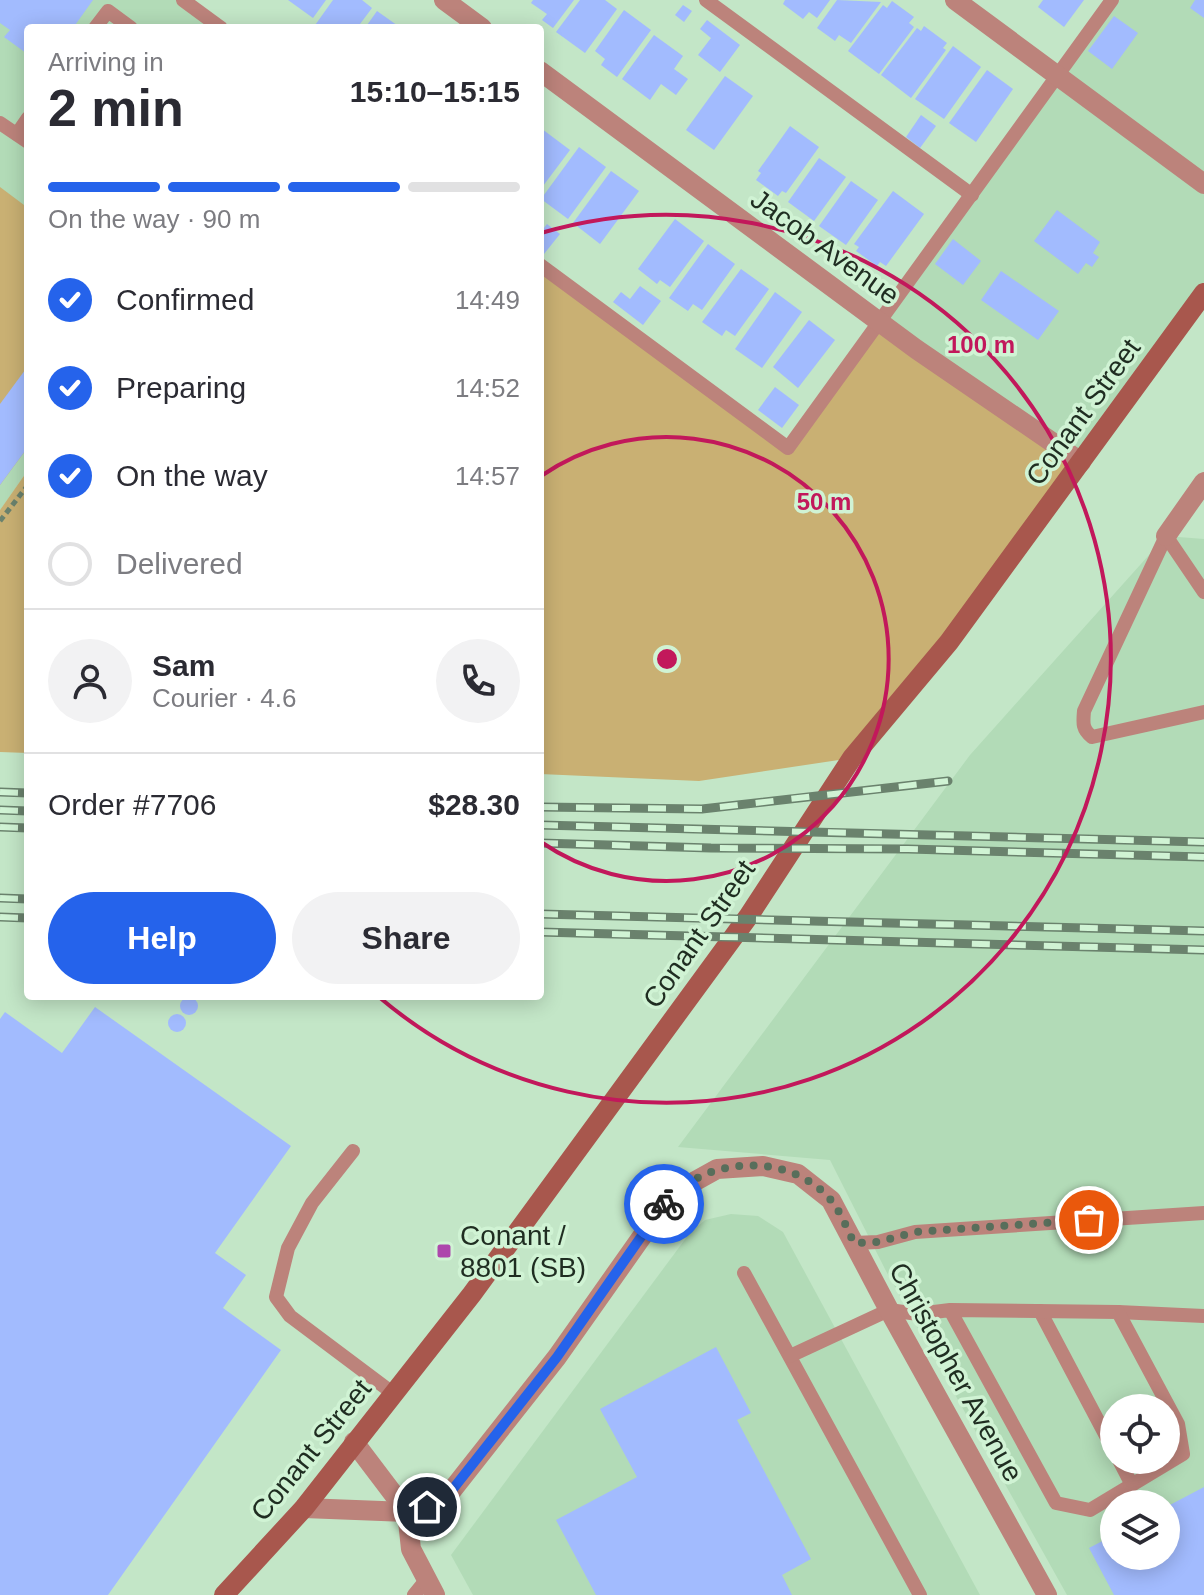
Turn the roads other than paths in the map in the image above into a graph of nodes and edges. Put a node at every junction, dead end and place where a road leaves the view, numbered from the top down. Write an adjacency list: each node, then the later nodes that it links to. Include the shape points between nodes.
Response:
1 (183, 0): 8 (lane)
2 (444, 0): 9 (street)
3 (706, 0): 15 (lane)
4 (955, 0): 11 (street)
5 (1112, 0): 11 (lane)
6 (98, 24): 7 (lane, via 108,11)
7 (126, 24)
8 (216, 24)
9 (477, 24)
10 (544, 74): 18 (street, Jacob Avenue)
11 (1057, 76): 14 (street); 15 (lane)
12 (0, 123): 13 (lane)
13 (22, 138)
14 (1204, 184)
15 (972, 195): 18 (lane)
16 (544, 268): 18 (lane, via 788,448)
17 (1204, 293): 19 (main road, Conant Street)
18 (880, 323): 19 (street, Jacob Avenue)
19 (1081, 462): 34 (main road, Conant Street, via 949,642 852,758 748,917)
20 (1204, 482): 21 (street)
21 (1166, 536): 22 (lane); 23 (lane, via 1084,711 1083,726 1092,737)
22 (1204, 592)
23 (1204, 712)
24 (353, 1151): 34 (lane, via 312,1203 288,1248 276,1297 290,1316)
25 (1204, 1213): 26 (lane, via 915,1232)
26 (854, 1243): 28 (street, Christopher Avenue); 40 (street, Christopher Avenue, via 831,1200 798,1174 763,1166 725,1168 691,1181 662,1206 557,1357 449,1494)
27 (744, 1273): 33 (lane)
28 (889, 1310): 29 (lane); 33 (lane); 44 (street, Christopher Avenue)
29 (950, 1310): 30 (lane); 38 (lane, via 1056,1503 1090,1510)
30 (1040, 1311): 31 (lane); 35 (lane)
31 (1118, 1312): 32 (lane); 38 (lane, via 1178,1424 1183,1454)
32 (1204, 1316)
33 (790, 1356): 43 (lane)
34 (394, 1394): 36 (main road, Conant Street)
35 (1100, 1425)
36 (354, 1442): 39 (main road, Conant Street); 40 (street)
37 (1126, 1474): 38 (lane)
38 (1132, 1485)
39 (304, 1508): 40 (street, Christopher Avenue); 42 (main road, Conant Street)
40 (407, 1512): 41 (street, via 411,1549)
41 (426, 1590)
42 (224, 1595)
43 (920, 1595)
44 (1047, 1595)

